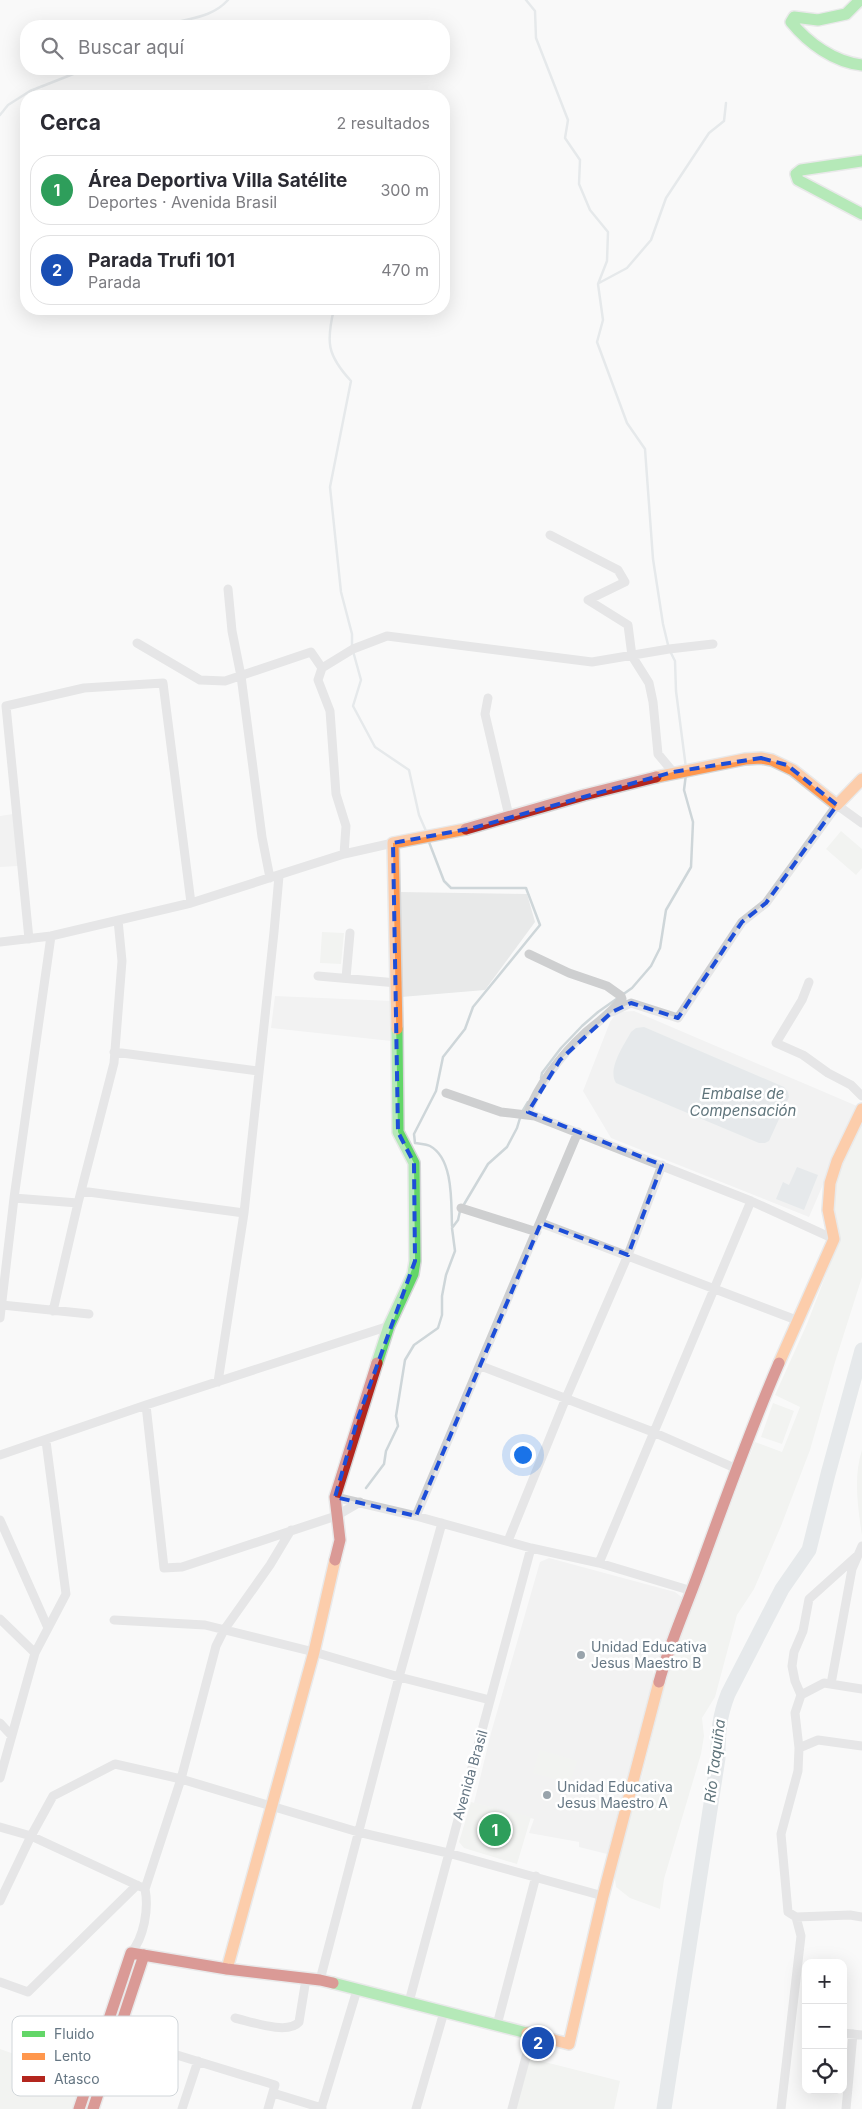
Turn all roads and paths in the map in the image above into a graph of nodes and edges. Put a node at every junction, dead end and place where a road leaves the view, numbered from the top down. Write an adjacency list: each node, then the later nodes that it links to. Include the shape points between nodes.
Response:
1 (860, 0): 2 (street, via 846,14 818,20 794,17 791,22 798,32 826,53)
2 (862, 65)
3 (862, 161): 4 (street, via 801,170 796,174 798,180 811,188)
4 (862, 214)
5 (550, 534): 9 (street, via 618,570 625,582 588,600 628,625)
6 (228, 589): 11 (street)
7 (137, 643): 11 (street, via 200,680 225,681)
8 (713, 644): 9 (street)
9 (632, 656): 10 (street, via 592,662 387,636 353,649); 13 (street, via 651,692 658,754)
10 (322, 668): 11 (street, via 311,652); 19 (street, via 318,680 330,711 336,794 346,826)
11 (241, 676): 20 (street, via 262,837)
12 (488, 698): 16 (street, via 485,714)
13 (673, 772): 15 (street, via 761,758 787,765); 16 (street)
14 (862, 779): 15 (street)
15 (837, 805): 17 (street); 32 (street, via 766,902 742,922 678,1018 631,1003)
16 (508, 816): 18 (street, via 473,828)
17 (862, 823)
18 (393, 843): 19 (street); 31 (street)
19 (344, 854): 20 (street)
20 (275, 877): 21 (street); 34 (street, via 274,932)
21 (191, 903): 22 (street); 25 (street, via 163,683 84,688 6,706)
22 (118, 920): 24 (street); 33 (street, via 122,961)
23 (350, 933): 29 (street)
24 (52, 936): 25 (street); 42 (street)
25 (28, 939): 26 (street)
26 (0, 942)
27 (528, 954): 32 (street, via 616,992 622,999)
28 (318, 976): 29 (street)
29 (346, 978): 31 (street)
30 (809, 982): 36 (street, via 776,1043 851,1084)
31 (397, 983): 56 (street, via 398,1132 414,1163 415,1261 408,1286)
32 (612, 1012): 38 (street, via 584,1034 560,1060 532,1101)
33 (114, 1052): 34 (street); 41 (street, via 114,1063)
34 (258, 1071): 46 (street)
35 (446, 1093): 38 (street, via 501,1112)
36 (862, 1096)
37 (862, 1109): 48 (street, via 831,1178 828,1194)
38 (527, 1115): 39 (street)
39 (578, 1132): 40 (street); 47 (street)
40 (662, 1165): 43 (street); 49 (street)
41 (81, 1190): 44 (street); 46 (street)
42 (14, 1198): 44 (street); 51 (street)
43 (751, 1201): 48 (street); 50 (street)
44 (78, 1203): 52 (street)
45 (461, 1208): 47 (street)
46 (244, 1213): 58 (street)
47 (539, 1227): 49 (street); 57 (street)
48 (834, 1240): 55 (street)
49 (628, 1255): 50 (street); 59 (street)
50 (713, 1288): 55 (street); 61 (street)
51 (2, 1305): 52 (street); 54 (street)
52 (54, 1312): 53 (street)
53 (89, 1314)
54 (0, 1318)
55 (799, 1321): 64 (street, via 751,1426)
56 (389, 1326): 58 (street); 65 (street)
57 (481, 1366): 59 (street); 68 (street)
58 (218, 1382): 60 (street)
59 (566, 1398): 61 (street); 72 (street)
60 (146, 1405): 62 (street); 71 (street, via 164,1568 182,1567)
61 (653, 1432): 64 (street); 75 (street)
62 (46, 1441): 63 (street); 79 (street, via 66,1594)
63 (0, 1455)
64 (737, 1469): 76 (street)
65 (336, 1497): 66 (street); 67 (street)
66 (360, 1502): 67 (street); 68 (street)
67 (336, 1516): 71 (street); 81 (street, via 340,1540)
68 (416, 1516): 70 (street)
69 (0, 1520): 79 (street)
70 (442, 1523): 72 (street); 83 (street)
71 (291, 1530): 80 (street)
72 (508, 1541): 73 (street)
73 (531, 1548): 75 (street); 87 (street, Avenida Brasil)
74 (861, 1550): 84 (street, via 852,1570); 86 (street, via 809,1599 792,1666)
75 (599, 1563): 76 (street)
76 (692, 1591): 101 (street, via 666,1656)
77 (0, 1618): 82 (street)
78 (114, 1620): 80 (street)
79 (48, 1628): 82 (street)
80 (224, 1630): 81 (street); 93 (street, via 216,1646)
81 (314, 1652): 83 (street); 94 (street)
82 (35, 1653): 89 (street)
83 (399, 1677): 87 (street); 96 (street)
84 (831, 1684): 85 (street); 86 (street, via 824,1683)
85 (862, 1689)
86 (801, 1695): 91 (street, via 795,1713)
87 (490, 1700): 98 (street, Avenida Brasil)
88 (0, 1723): 89 (street)
89 (12, 1735): 92 (street)
90 (862, 1746): 91 (street, via 818,1740)
91 (799, 1748): 103 (street, via 798,1771 781,1834 788,1912)
92 (0, 1778)
93 (181, 1779): 94 (street); 97 (street, via 116,1764 53,1796); 100 (street)
94 (270, 1805): 96 (street); 107 (street)
95 (0, 1827): 97 (street)
96 (358, 1832): 98 (street); 109 (street)
97 (31, 1836): 100 (street); 102 (street)
98 (448, 1853): 99 (street); 112 (street, Avenida Brasil)
99 (536, 1876): 101 (street); 117 (street)
100 (141, 1887): 105 (street, via 147,1900 142,1932); 110 (street, via 28,1992)
101 (603, 1896): 119 (street, via 569,2044)
102 (0, 1901)
103 (796, 1916): 104 (street); 132 (street, via 801,1936)
104 (862, 1917)
105 (131, 1953): 106 (street); 114 (street)
106 (144, 1955): 107 (street); 115 (street)
107 (227, 1969): 108 (street)
108 (306, 1979): 109 (street); 116 (street, via 299,2022 295,2027 286,2029)
109 (320, 1980): 111 (street)
110 (0, 1982)
111 (357, 1990): 112 (street); 125 (street)
112 (409, 2002): 113 (street)
113 (444, 2012): 117 (street); 130 (street)
114 (110, 2016)
115 (124, 2016)
116 (235, 2018)
117 (497, 2026): 119 (street)
118 (858, 2034): 133 (street)
119 (532, 2035): 131 (street)
120 (178, 2055): 121 (street)
121 (198, 2061): 122 (street, via 276,2085); 128 (street)
122 (273, 2093): 125 (street); 129 (street)
123 (83, 2096): 126 (street)
124 (97, 2096): 127 (street)
125 (322, 2108)
126 (79, 2109)
127 (93, 2109)
128 (182, 2109)
129 (268, 2109)
130 (416, 2109)
131 (512, 2109)
132 (781, 2109)
133 (846, 2109)

